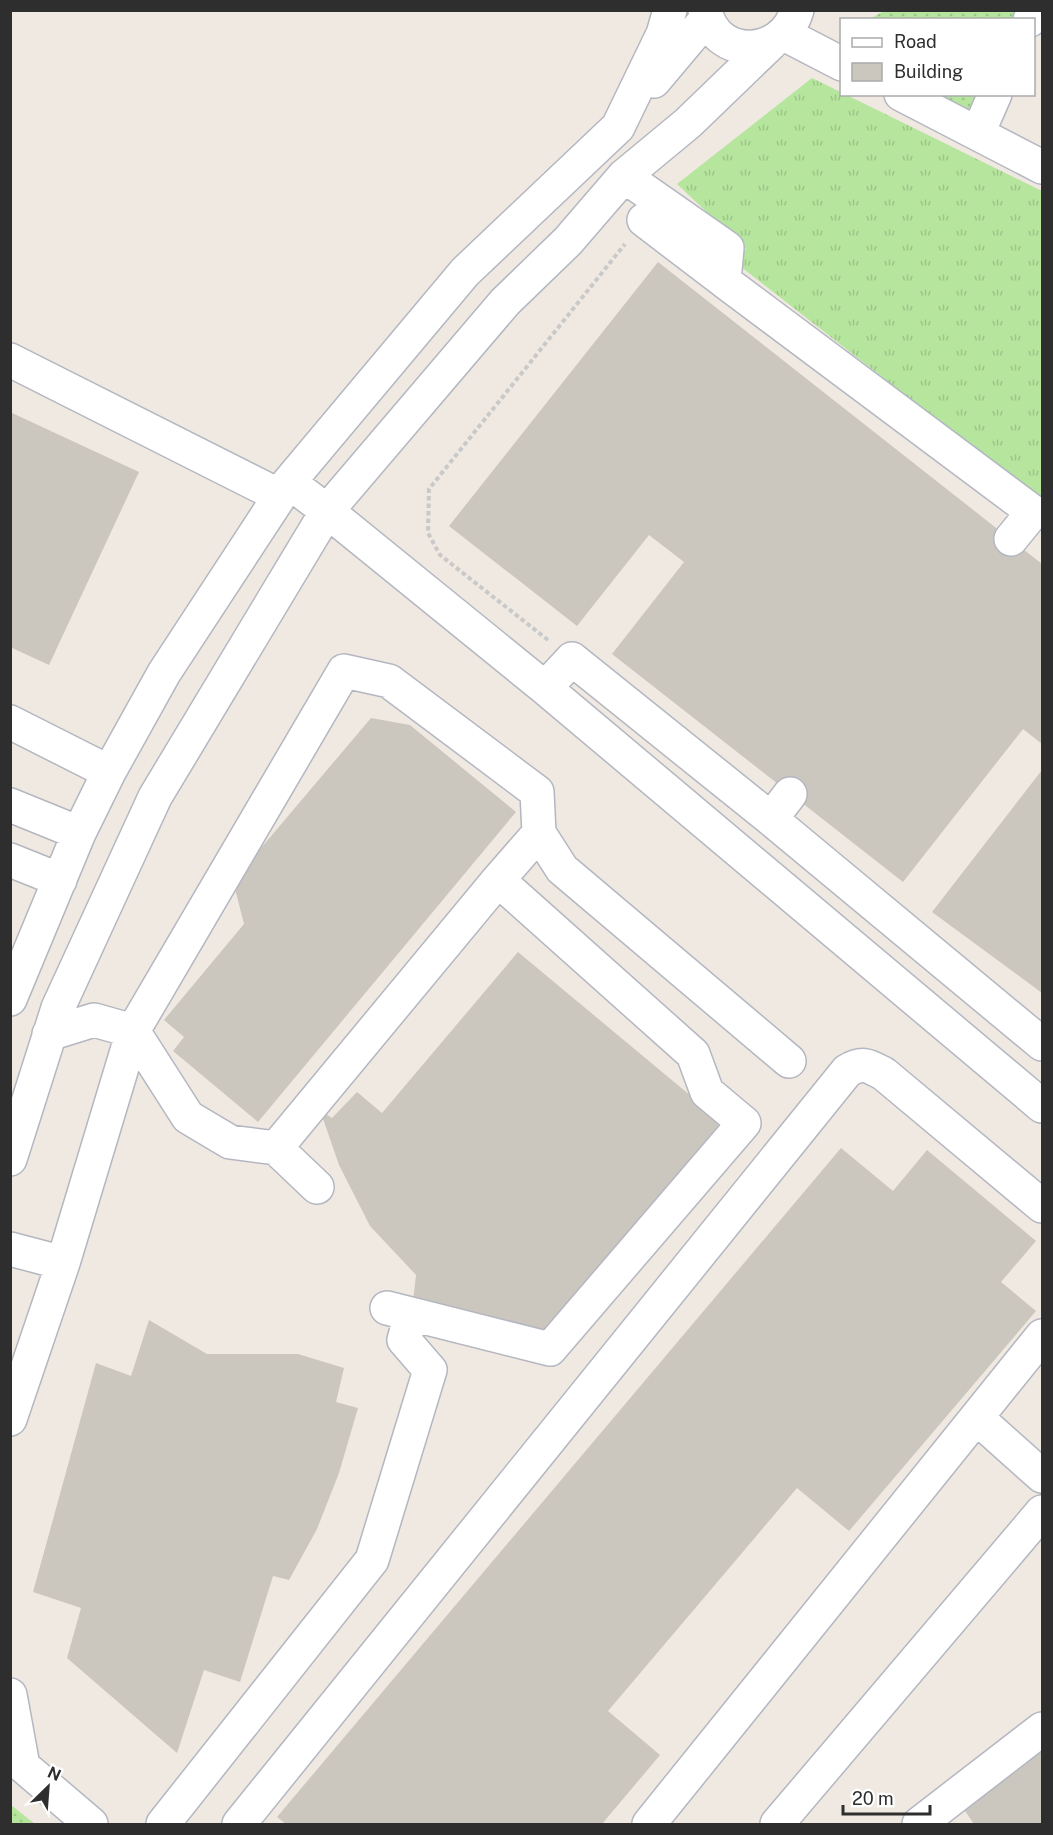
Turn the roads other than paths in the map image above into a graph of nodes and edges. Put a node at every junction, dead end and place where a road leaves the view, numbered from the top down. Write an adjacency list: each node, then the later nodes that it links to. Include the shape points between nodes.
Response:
1 (670, 10): 7 (street, via 663,34)
2 (706, 14): 3 (street, via 715,31 728,43 741,47 757,47); 7 (street)
3 (792, 24): 4 (street); 10 (street, via 688,123)
4 (840, 62)
5 (905, 96): 8 (street)
6 (995, 96): 8 (street)
7 (618, 127): 14 (street, via 465,272)
8 (978, 133): 9 (street)
9 (1042, 167)
10 (624, 176): 12 (street, via 727,248); 15 (street, via 568,241 505,302)
11 (644, 220): 12 (street)
12 (724, 282): 16 (street, via 1033,512)
13 (10, 360): 14 (street)
14 (284, 489): 15 (street); 19 (street, via 164,673)
15 (327, 511): 17 (street); 28 (street, via 155,797)
16 (1025, 535)
17 (545, 688): 29 (street, via 572,658 781,806); 31 (street)
18 (10, 722): 19 (street)
19 (109, 772): 21 (street)
20 (10, 805): 21 (street)
21 (79, 833): 24 (street)
22 (539, 833): 25 (street); 27 (street, via 537,792 389,681 344,672); 30 (street, via 562,869)
23 (10, 860): 24 (street)
24 (60, 880): 26 (street)
25 (498, 880): 32 (street); 46 (street, via 693,1054 707,1092 744,1124 550,1349 399,1311 404,1340 430,1370 372,1560)
26 (10, 999)
27 (133, 1031): 28 (street, via 94,1020); 32 (street, via 188,1117 230,1142); 37 (street)
28 (49, 1034): 33 (street)
29 (1042, 1044)
30 (789, 1061)
31 (1042, 1106)
32 (276, 1148): 34 (street)
33 (10, 1160)
34 (317, 1187)
35 (1042, 1206): 47 (street, via 884,1074 870,1066 857,1065 847,1071)
36 (10, 1249): 37 (street)
37 (63, 1263): 40 (street)
38 (1042, 1336): 39 (street)
39 (977, 1418): 41 (street); 48 (street)
40 (10, 1419)
41 (1042, 1476)
42 (1036, 1532): 49 (street)
43 (10, 1695): 45 (street, via 23,1767)
44 (1042, 1729): 50 (street)
45 (91, 1824)
46 (163, 1824)
47 (239, 1824)
48 (649, 1824)
49 (777, 1824)
50 (919, 1824)

